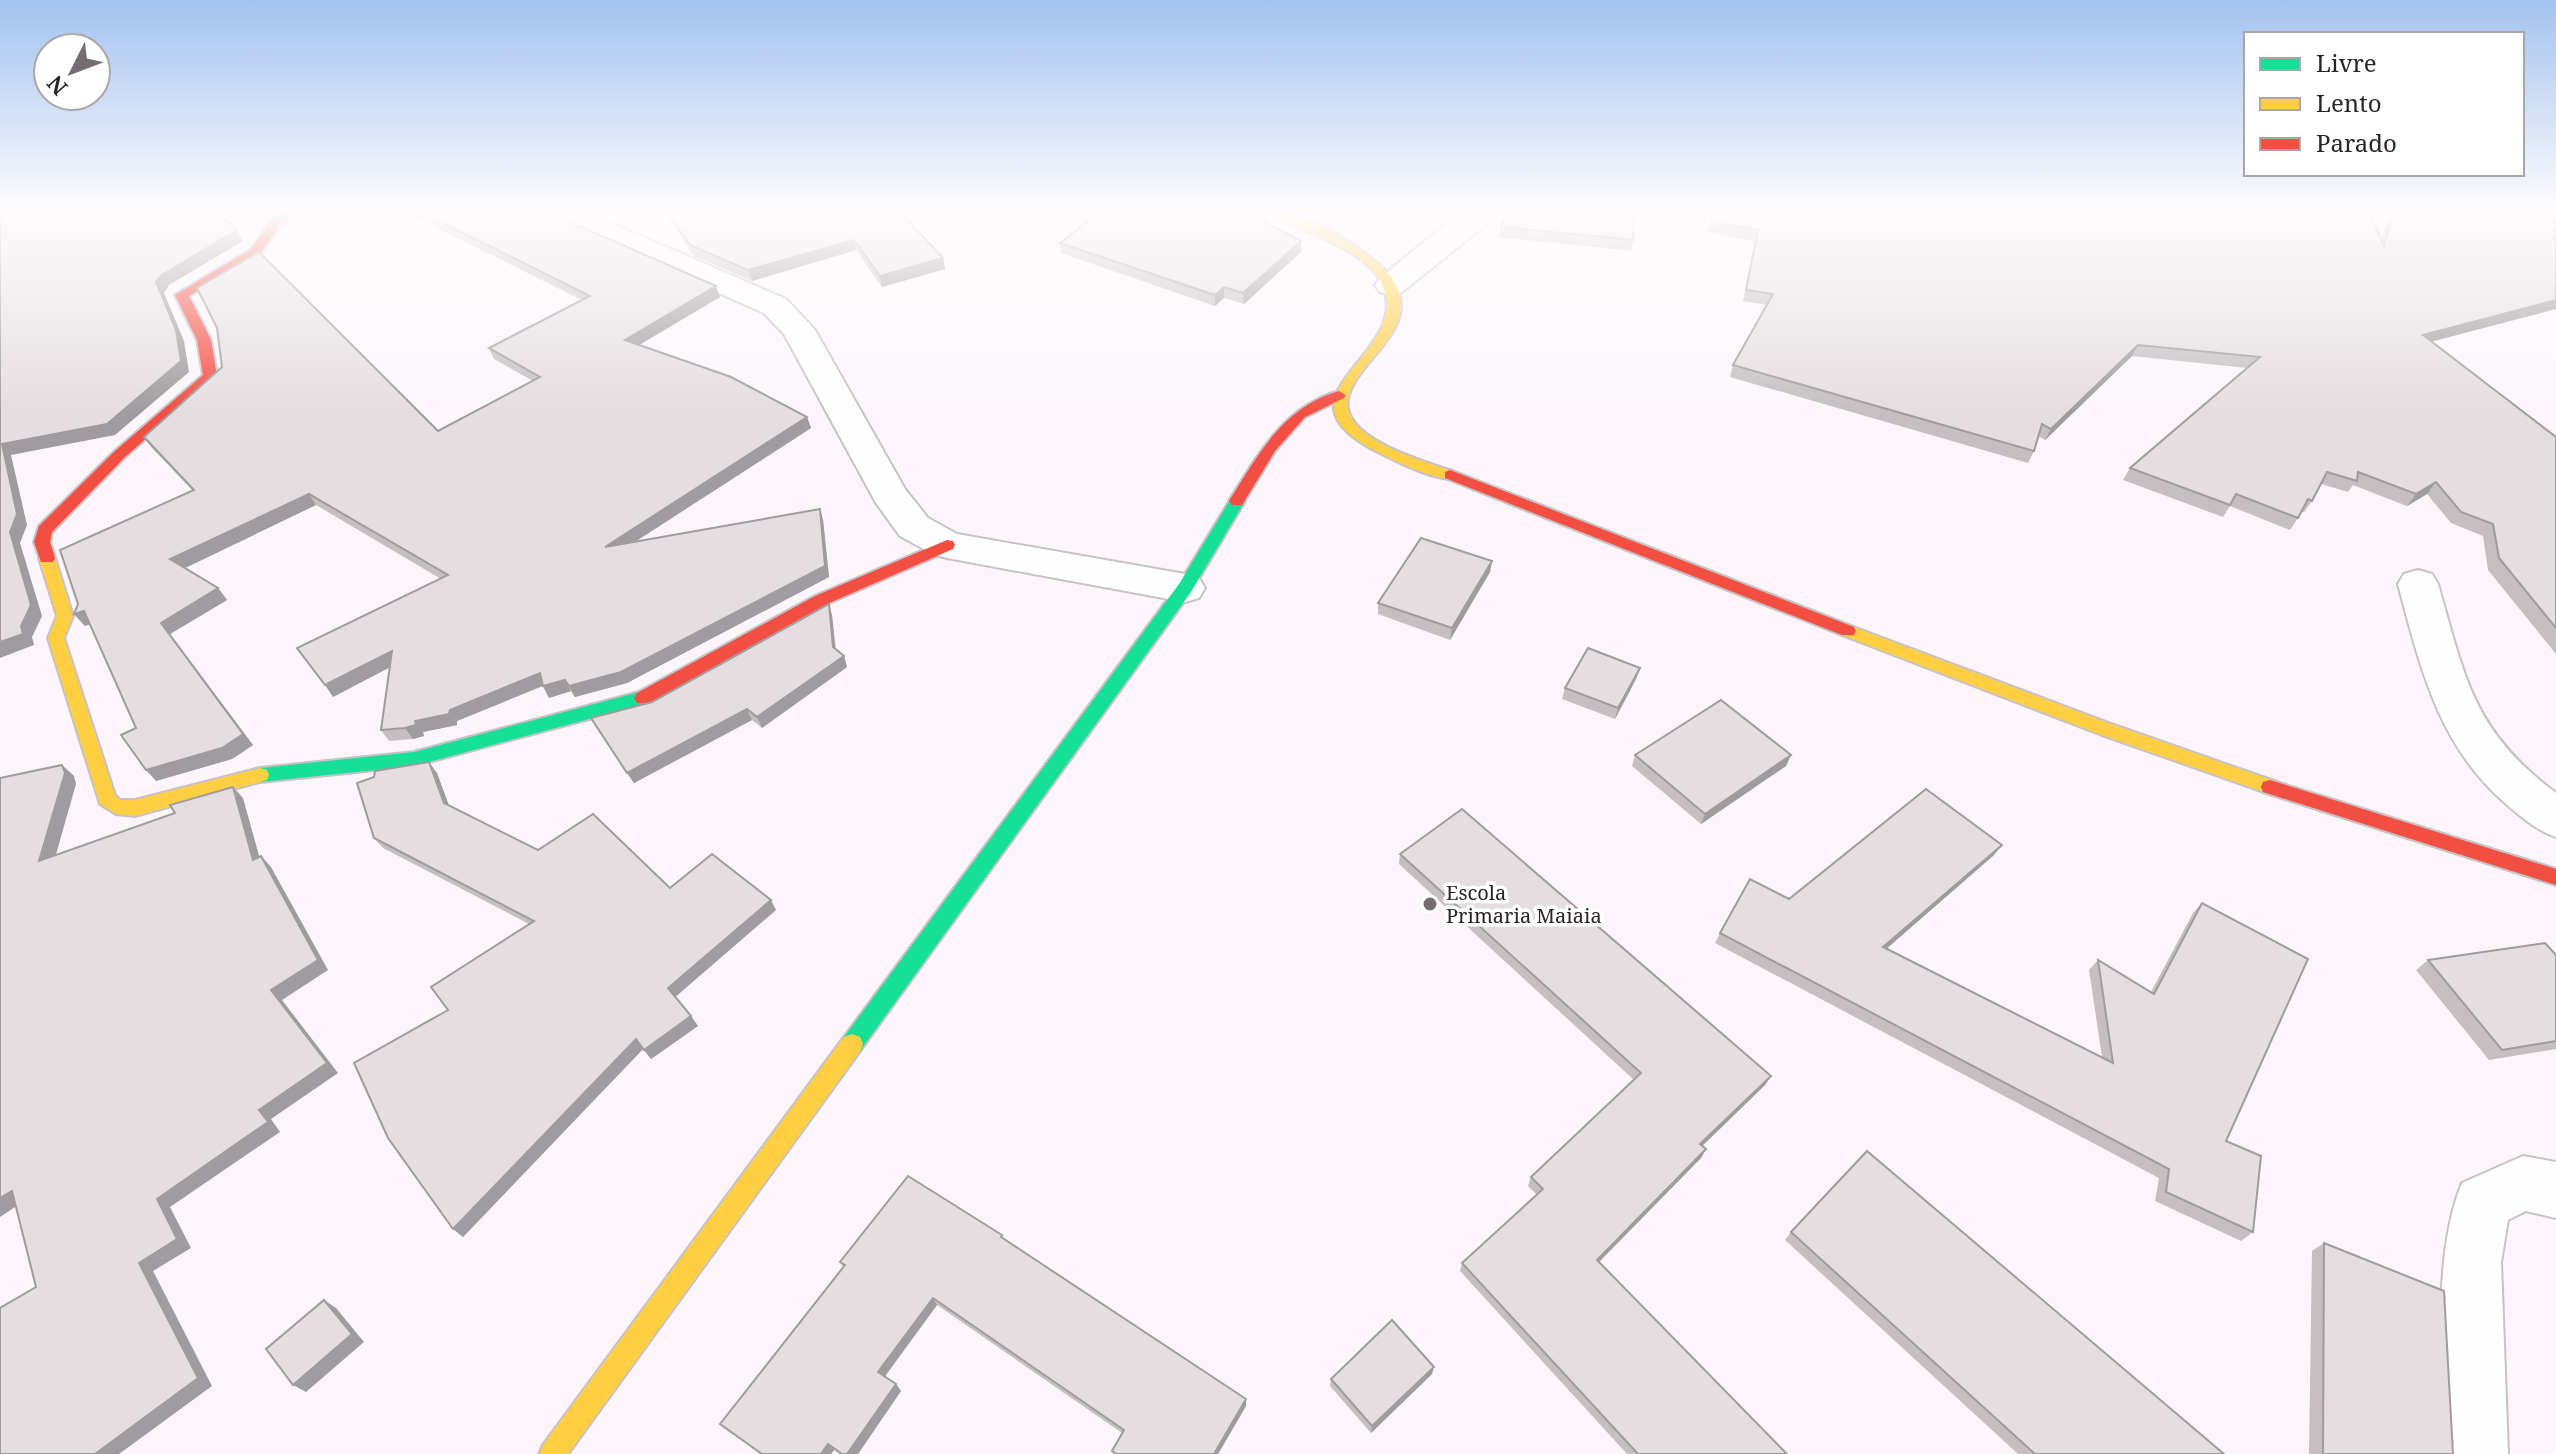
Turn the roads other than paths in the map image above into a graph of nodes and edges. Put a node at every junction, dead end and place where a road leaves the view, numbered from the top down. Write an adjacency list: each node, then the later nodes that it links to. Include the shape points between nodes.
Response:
1 (209, 279): 7 (street, via 182,295 204,340 210,376 120,454 45,530 42,542 65,616 56,638 107,799 116,807 135,808 247,776 414,759 641,699 821,600)
2 (713, 279): 7 (street, via 775,306 798,330 889,494 914,527)
3 (1385, 279): 5 (street)
4 (1399, 279): 5 (street)
5 (1391, 285): 6 (street, via 1395,311 1386,336)
6 (1339, 395): 9 (street, via 1300,414 1269,448); 11 (street, via 1340,413 1373,445 2217,769 2322,807)
7 (947, 545): 9 (street)
8 (2418, 584): 10 (street, via 2442,672 2475,742 2527,797)
9 (1185, 588): 13 (street)
10 (2556, 818)
11 (2556, 877)
12 (2556, 1190): 14 (street, via 2523,1183 2482,1203 2472,1262)
13 (552, 1454)
14 (2476, 1454)

